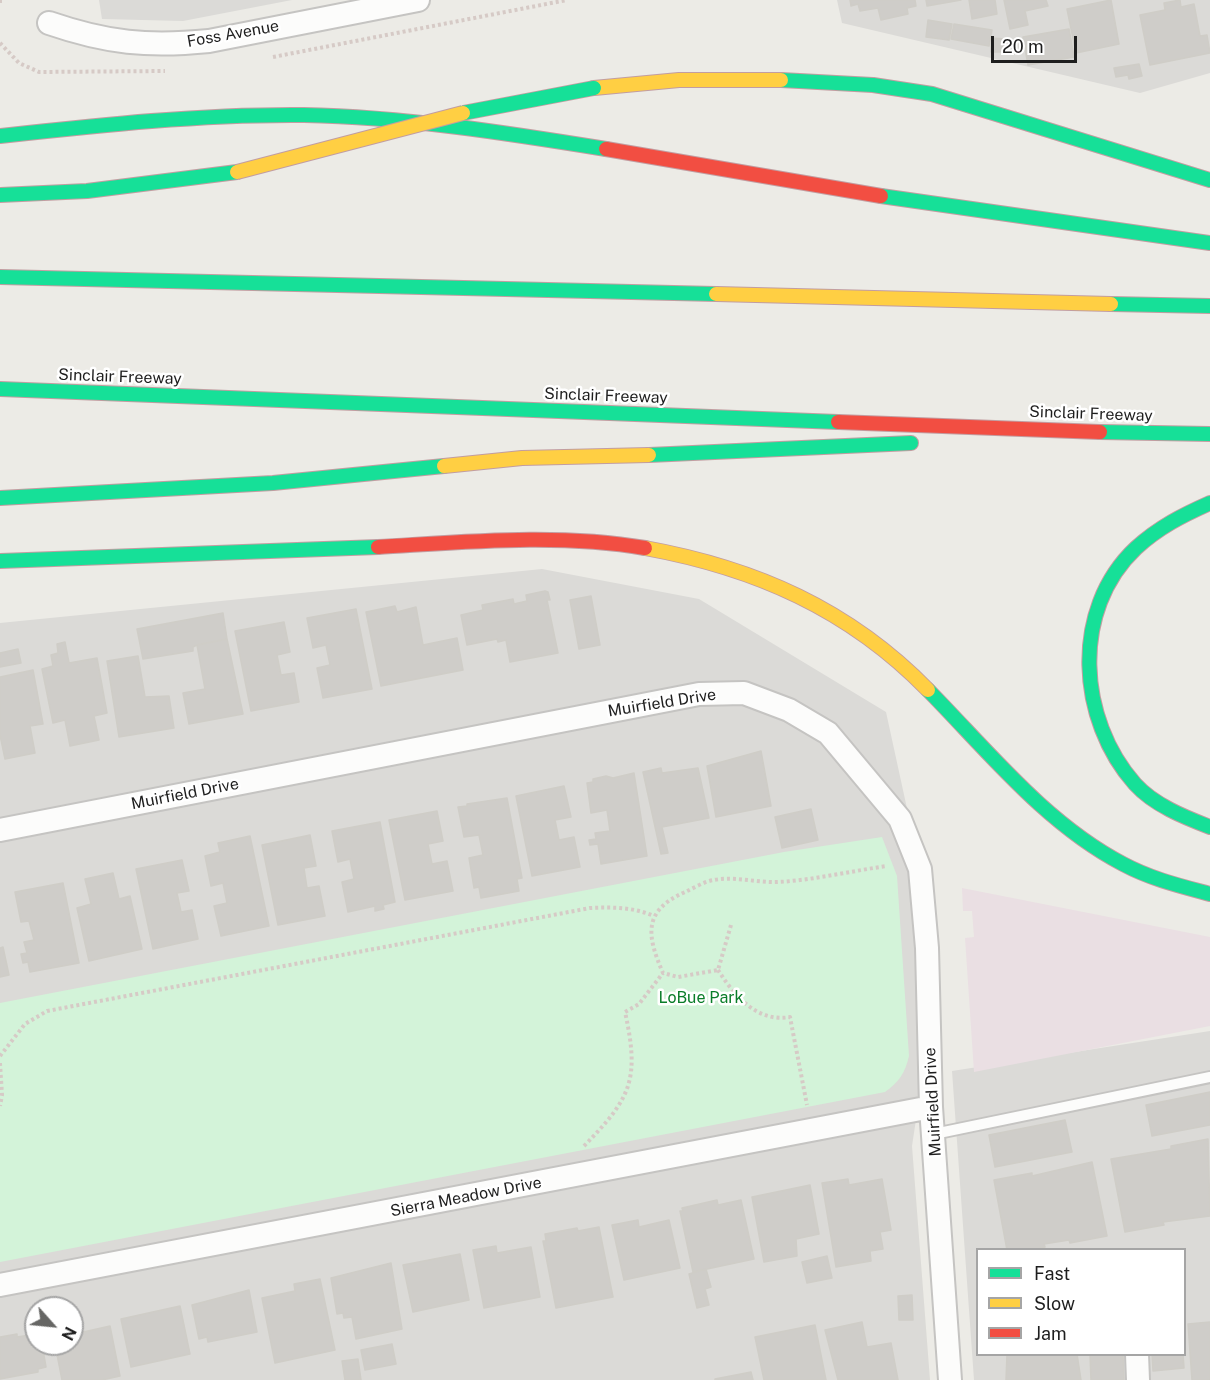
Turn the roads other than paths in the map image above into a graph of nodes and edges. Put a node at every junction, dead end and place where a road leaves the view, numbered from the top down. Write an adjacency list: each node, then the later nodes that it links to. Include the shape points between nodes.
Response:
1 (418, 0): 2 (street, Foss Avenue, via 179,44 111,41)
2 (49, 23)
3 (0, 136): 6 (highway, via 152,119 277,114 349,117 537,139 990,215)
4 (1210, 180): 5 (highway, bridge, via 932,94 873,85 746,78 594,88 480,108 237,172 87,191)
5 (0, 195)
6 (1210, 243)
7 (0, 277): 8 (highway)
8 (1210, 306)
9 (0, 388): 10 (highway, Sinclair Freeway)
10 (1108, 432): 11 (highway, Sinclair Freeway); 12 (highway)
11 (1210, 434)
12 (952, 441)
13 (928, 442): 14 (highway, via 713,454 522,458 273,483)
14 (0, 498)
15 (1210, 503): 17 (highway, via 1164,523 1138,545 1115,573 1095,615 1088,642 1087,671 1098,722 1115,758 1136,784 1159,803)
16 (0, 561): 19 (highway, via 562,542 667,550 716,562 800,595 878,644 915,676 1022,786 1097,848 1155,880)
17 (1210, 827)
18 (0, 830): 21 (street, Muirfield Drive, via 699,694 744,693 789,710 828,733 900,819 920,869 927,948)
19 (1210, 894)
20 (1210, 1077): 22 (lane)
21 (931, 1107): 22 (street, Muirfield Drive); 23 (street, Sierra Meadow Drive)
22 (934, 1134): 25 (street, Muirfield Drive)
23 (0, 1285)
24 (1137, 1356): 26 (street)
25 (950, 1380)
26 (1138, 1380)

